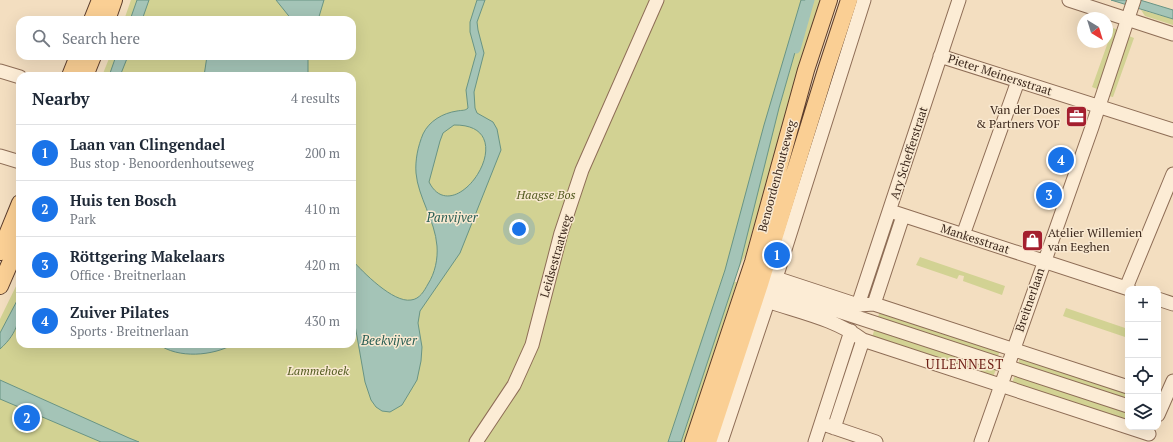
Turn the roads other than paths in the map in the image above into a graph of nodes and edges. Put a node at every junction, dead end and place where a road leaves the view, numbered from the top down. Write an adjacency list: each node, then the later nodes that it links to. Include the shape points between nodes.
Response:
1 (100, 0): 10 (main road)
2 (114, 0): 11 (main road)
3 (657, 0): 54 (street, Leidsestraatweg, via 582,170 561,233 532,345 514,385)
4 (829, 0): 55 (main road, Benoordenhoutseweg, via 806,70 753,262)
5 (849, 0): 16 (main road, Benoordenhoutseweg)
6 (864, 0): 22 (street, Benoordenhoutseweg)
7 (959, 0): 13 (street, Ary Schefferstraat)
8 (1069, 0): 9 (street)
9 (1131, 9): 12 (street); 23 (street, Breitnerlaan)
10 (94, 16)
11 (108, 16)
12 (1173, 34)
13 (940, 56): 21 (street, Pieter Meinersstraat); 28 (street, Ary Schefferstraat)
14 (76, 60): 18 (main road)
15 (91, 60): 19 (main road)
16 (826, 70): 22 (street, Benoordenhoutseweg); 56 (main road, Benoordenhoutseweg)
17 (0, 71): 20 (street)
18 (72, 72)
19 (87, 72)
20 (16, 76)
21 (1018, 81): 23 (street, Pieter Meinersstraat); 31 (street)
22 (832, 104): 38 (street, Benoordenhoutseweg)
23 (1098, 106): 24 (street, Pieter Meinersstraat); 34 (street, Breitnerlaan)
24 (1173, 130)
25 (0, 156): 26 (street)
26 (16, 161)
27 (1173, 174): 36 (street)
28 (890, 211): 30 (street, Mankesstraat); 40 (street, Ary Schefferstraat)
29 (16, 213): 33 (main road)
30 (903, 216): 31 (street, Mankesstraat); 40 (street, Ary Schefferstraat, via 885,266)
31 (963, 235): 34 (street, Mankesstraat)
32 (16, 249): 35 (main road)
33 (0, 251)
34 (1044, 261): 37 (street, Mankesstraat); 44 (street, Breitnerlaan)
35 (0, 286)
36 (1128, 286)
37 (1125, 288)
38 (772, 289): 40 (street); 42 (street); 43 (street); 57 (street, Benoordenhoutseweg)
39 (1161, 300): 41 (street)
40 (867, 304): 42 (street, Ary Schefferstraat); 44 (street)
41 (1173, 304)
42 (862, 319): 43 (street, Ary Schefferstraat); 45 (street)
43 (857, 335): 47 (street); 51 (street, Ary Schefferstraat); 52 (street, Ary Schefferstraat)
44 (1013, 349): 45 (street, Breitnerlaan); 48 (street)
45 (1007, 367): 47 (street, Breitnerlaan); 50 (street)
46 (1173, 381): 49 (street)
47 (1000, 385): 53 (street); 60 (street, Breitnerlaan)
48 (1125, 386)
49 (1161, 398)
50 (1125, 405)
51 (821, 424): 52 (street); 58 (street, Ary Schefferstraat)
52 (834, 428): 59 (street)
53 (1149, 434)
54 (476, 442)
55 (693, 442)
56 (708, 442)
57 (721, 442)
58 (815, 442)
59 (876, 442)
60 (981, 442)

